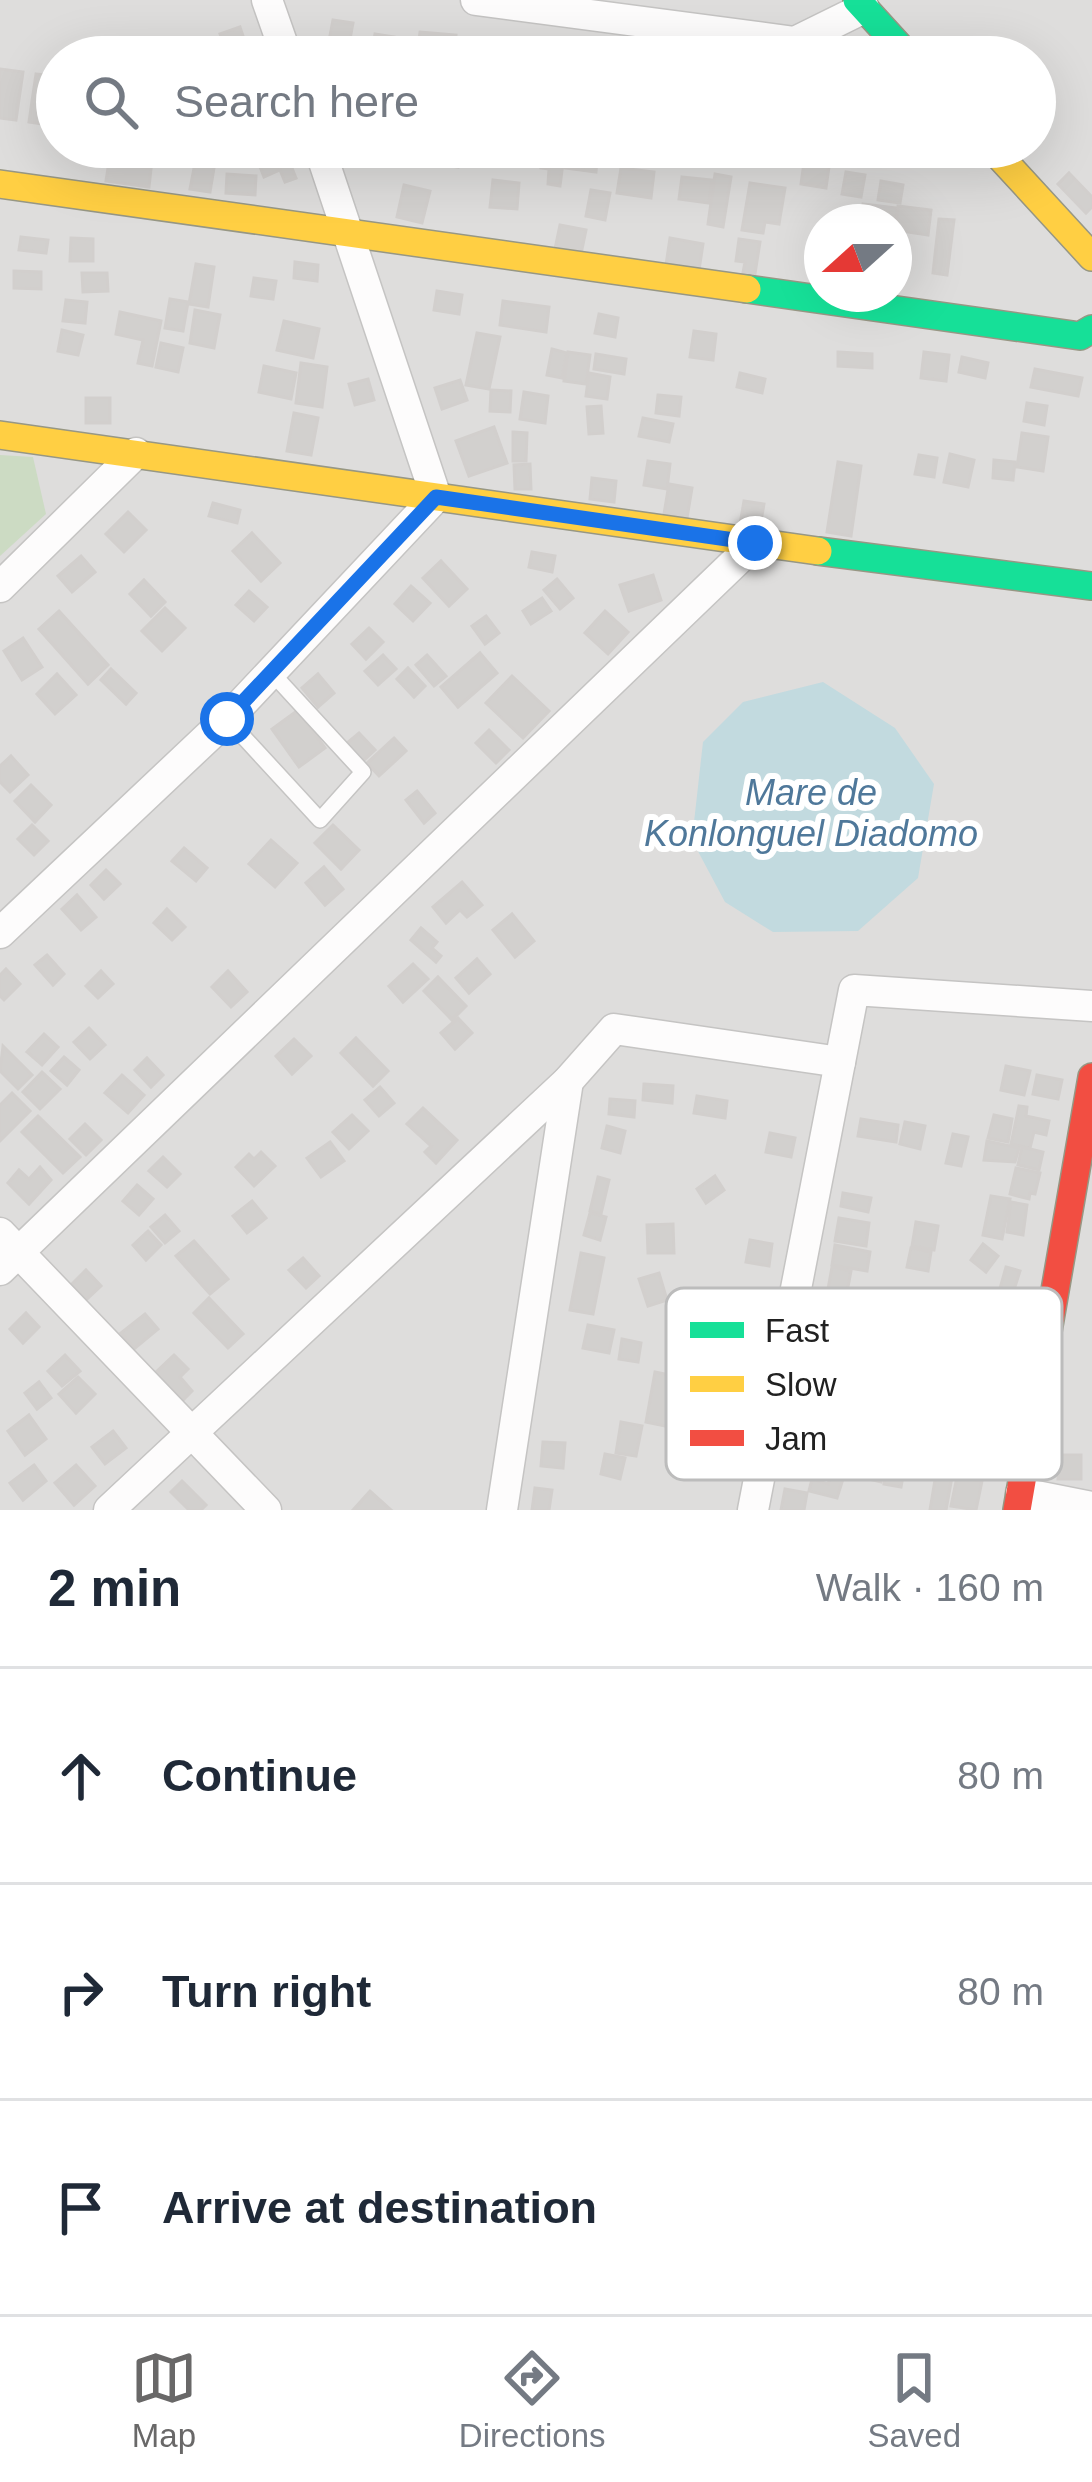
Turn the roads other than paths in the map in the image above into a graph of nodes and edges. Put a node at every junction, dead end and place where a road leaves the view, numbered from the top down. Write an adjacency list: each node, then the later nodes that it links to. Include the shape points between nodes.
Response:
1 (267, 0): 4 (street)
2 (476, 0): 5 (street)
3 (861, 4): 6 (street); 7 (street)
4 (280, 36)
5 (749, 36)
6 (805, 36)
7 (890, 36)
8 (326, 168): 11 (street)
9 (1010, 168): 12 (street)
10 (0, 184): 11 (street)
11 (350, 234): 13 (street, via 1080,336); 16 (street)
12 (1092, 257)
13 (1092, 329)
14 (0, 435): 15 (street)
15 (136, 453): 16 (street); 19 (street)
16 (436, 497): 17 (street); 20 (street)
17 (755, 543): 18 (street); 28 (street)
18 (1092, 586)
19 (0, 587)
20 (271, 672): 21 (street); 21 (lane, via 363,772 320,820)
21 (227, 719): 22 (street)
22 (0, 933)
23 (1092, 1006): 24 (street, via 854,990)
24 (840, 1062): 26 (street, via 614,1029); 29 (street)
25 (1092, 1077): 27 (street)
26 (568, 1082): 31 (street); 37 (street)
27 (1078, 1251): 30 (street)
28 (6, 1252): 31 (street)
29 (796, 1288)
30 (1062, 1319)
31 (191, 1436): 35 (street); 36 (street)
32 (759, 1480): 38 (street)
33 (1019, 1501): 34 (street)
34 (1092, 1507)
35 (110, 1510)
36 (266, 1510)
37 (502, 1510)
38 (753, 1510)

